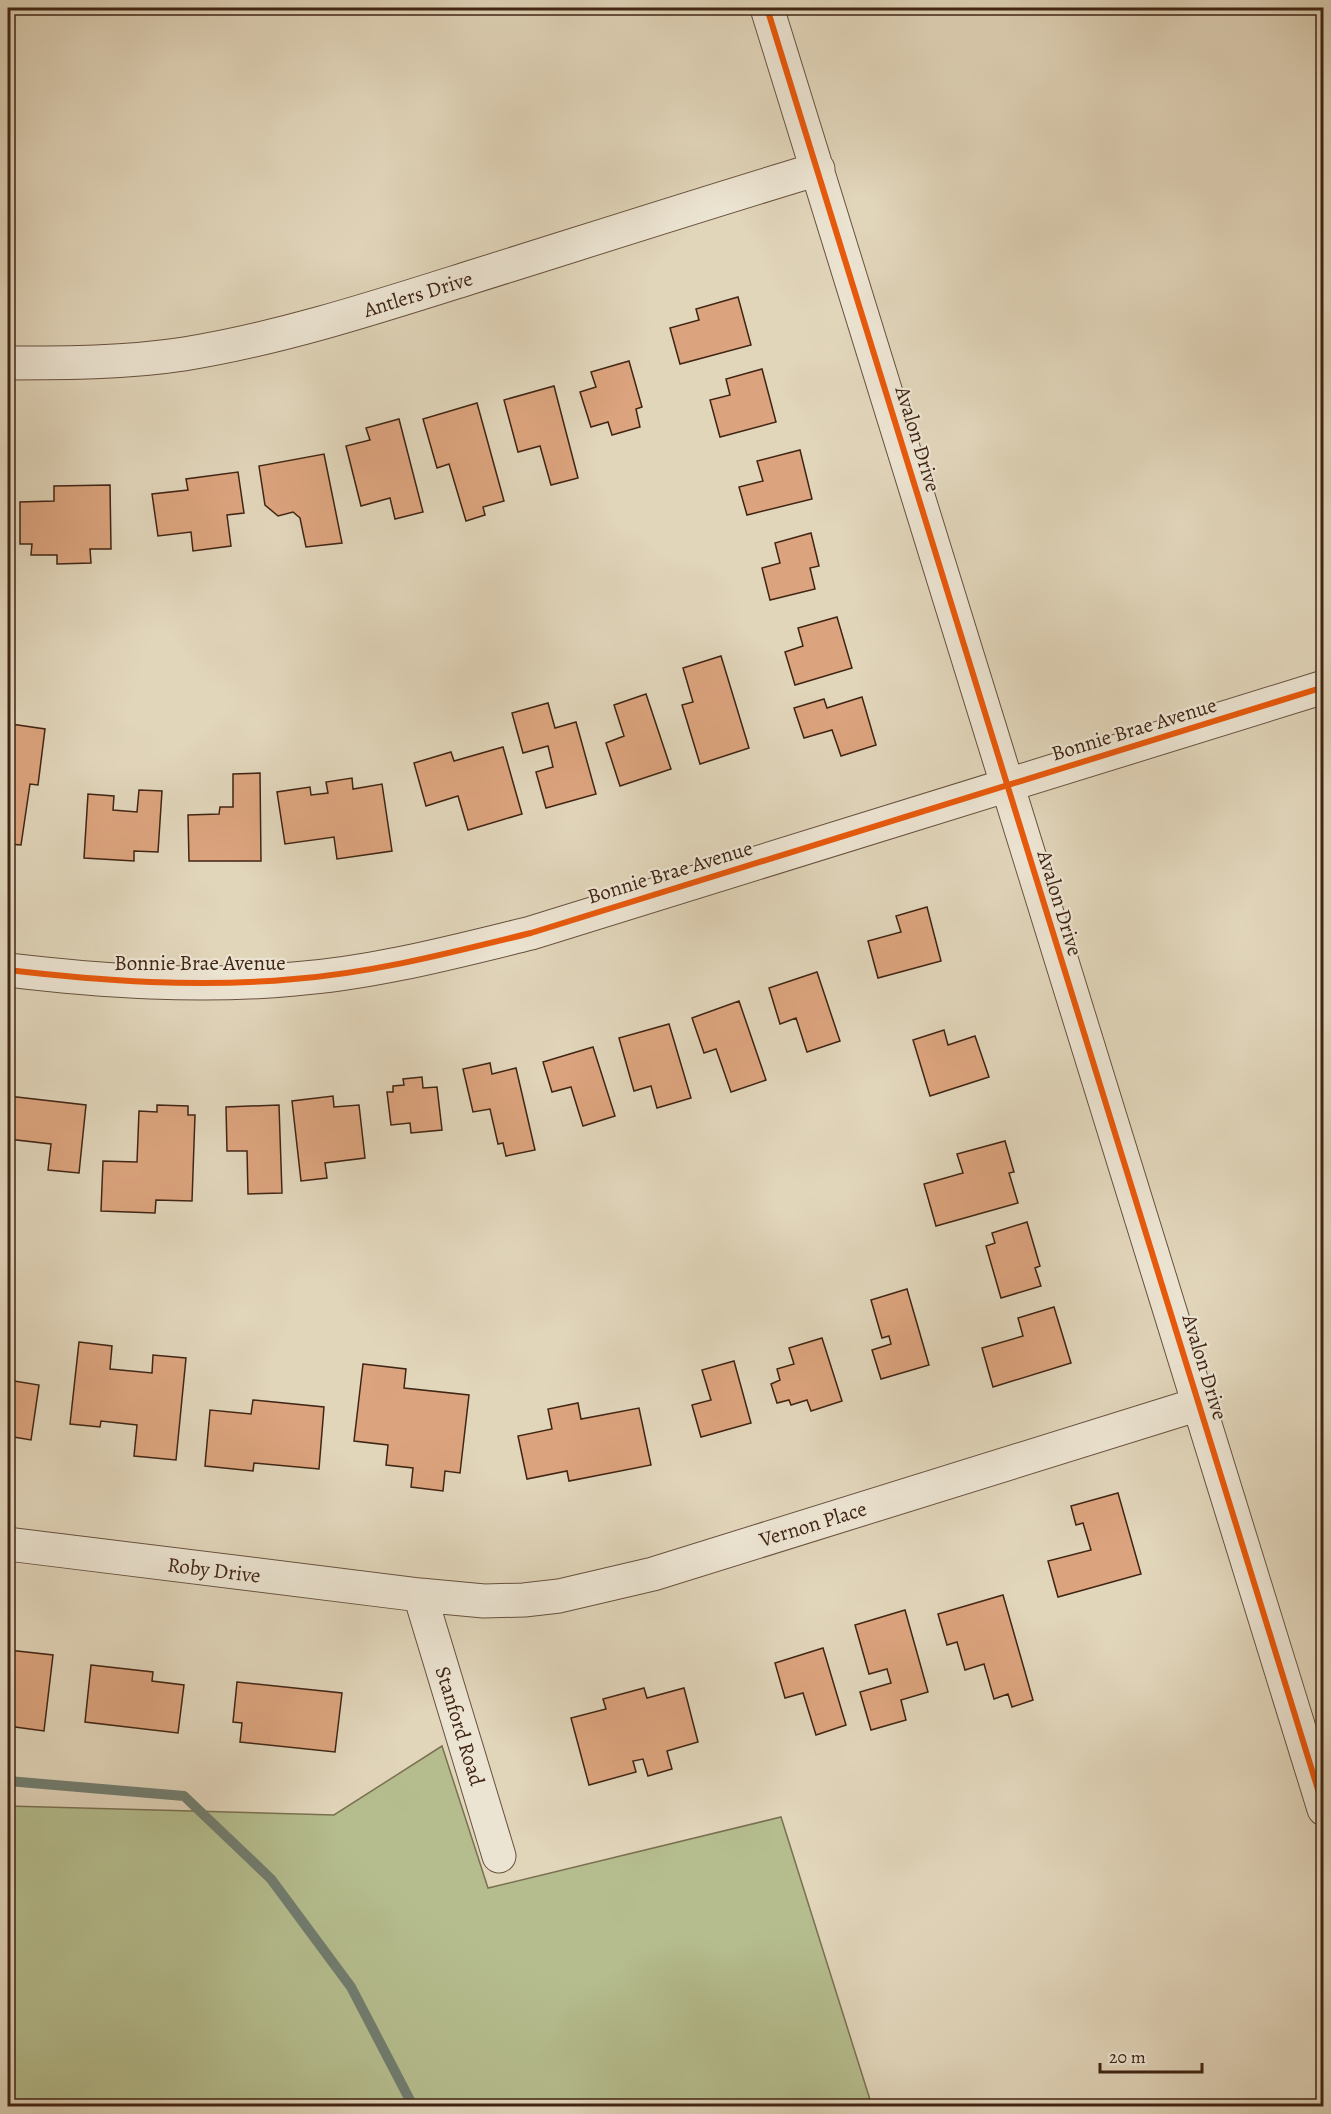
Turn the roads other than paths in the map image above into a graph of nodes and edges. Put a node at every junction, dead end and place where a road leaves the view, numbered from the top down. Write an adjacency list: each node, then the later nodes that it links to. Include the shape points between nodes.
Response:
1 (767, 8): 2 (street, Avalon Drive)
2 (818, 169): 3 (street, Antlers Drive, via 336,320 183,354 73,363); 5 (street, Avalon Drive)
3 (8, 363)
4 (1323, 687): 5 (street, Bonnie Brae Avenue)
5 (1006, 785): 6 (street, Bonnie Brae Avenue, via 531,933 353,972 294,980 229,982 121,980); 7 (street, Avalon Drive)
6 (8, 970)
7 (1199, 1404): 9 (street, Vernon Place, via 653,1574 524,1600); 10 (street, Avalon Drive)
8 (8, 1544): 9 (street, Roby Drive)
9 (420, 1595): 11 (street, Stanford Road)
10 (1323, 1809)
11 (499, 1856)

